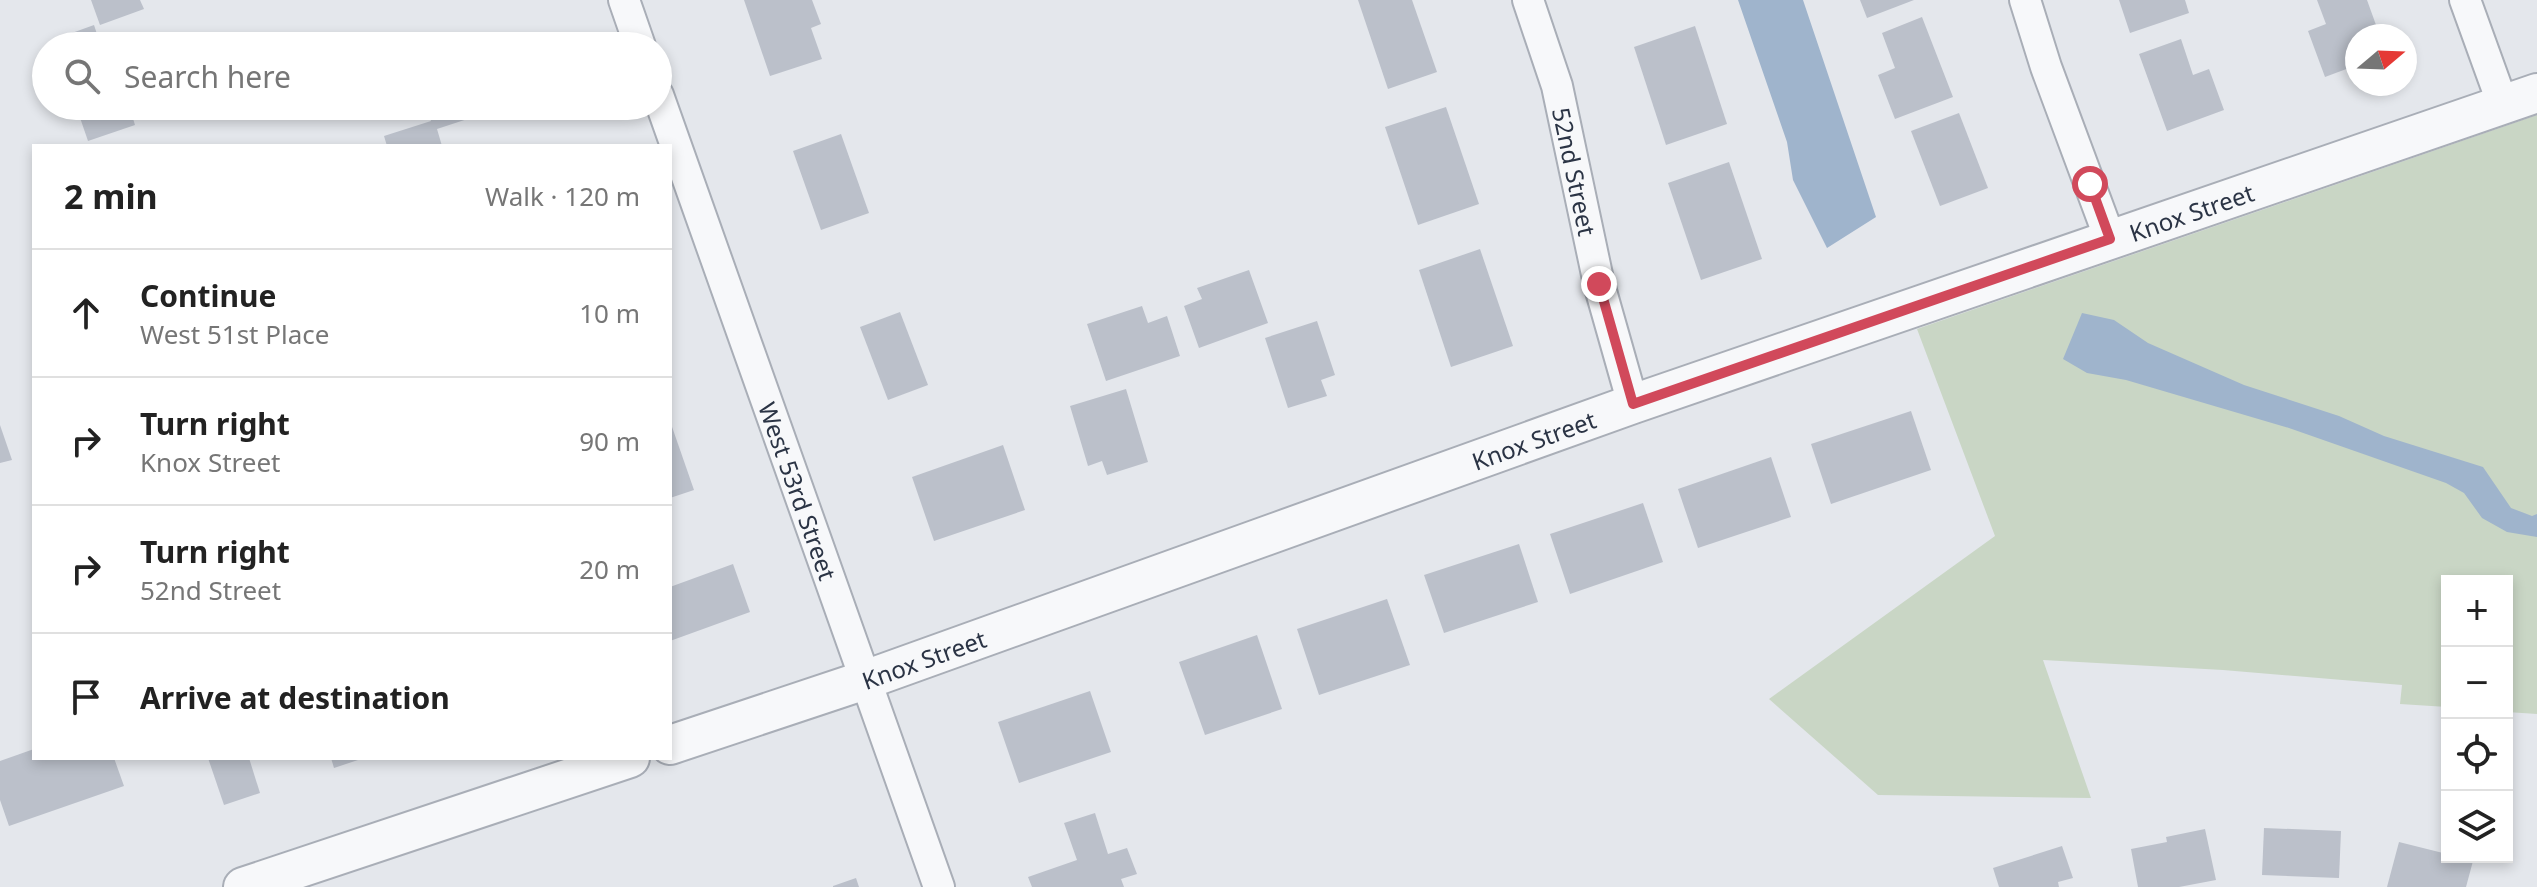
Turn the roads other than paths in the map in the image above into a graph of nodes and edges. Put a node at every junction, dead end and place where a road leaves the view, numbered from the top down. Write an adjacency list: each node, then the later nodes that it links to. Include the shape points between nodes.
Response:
1 (624, 0): 5 (street)
2 (1528, 0): 9 (street, 52nd Street, via 1557,86 1599,284)
3 (2025, 0): 8 (street)
4 (2465, 0): 6 (street)
5 (635, 32)
6 (2520, 99): 8 (street, Knox Street)
7 (667, 120): 10 (street, West 53rd Street)
8 (2110, 239): 9 (street, Knox Street)
9 (1633, 404): 10 (street, Knox Street)
10 (865, 680): 11 (street, Knox Street); 14 (street, West 53rd Street)
11 (672, 744)
12 (624, 760): 13 (street)
13 (243, 887)
14 (939, 887)

